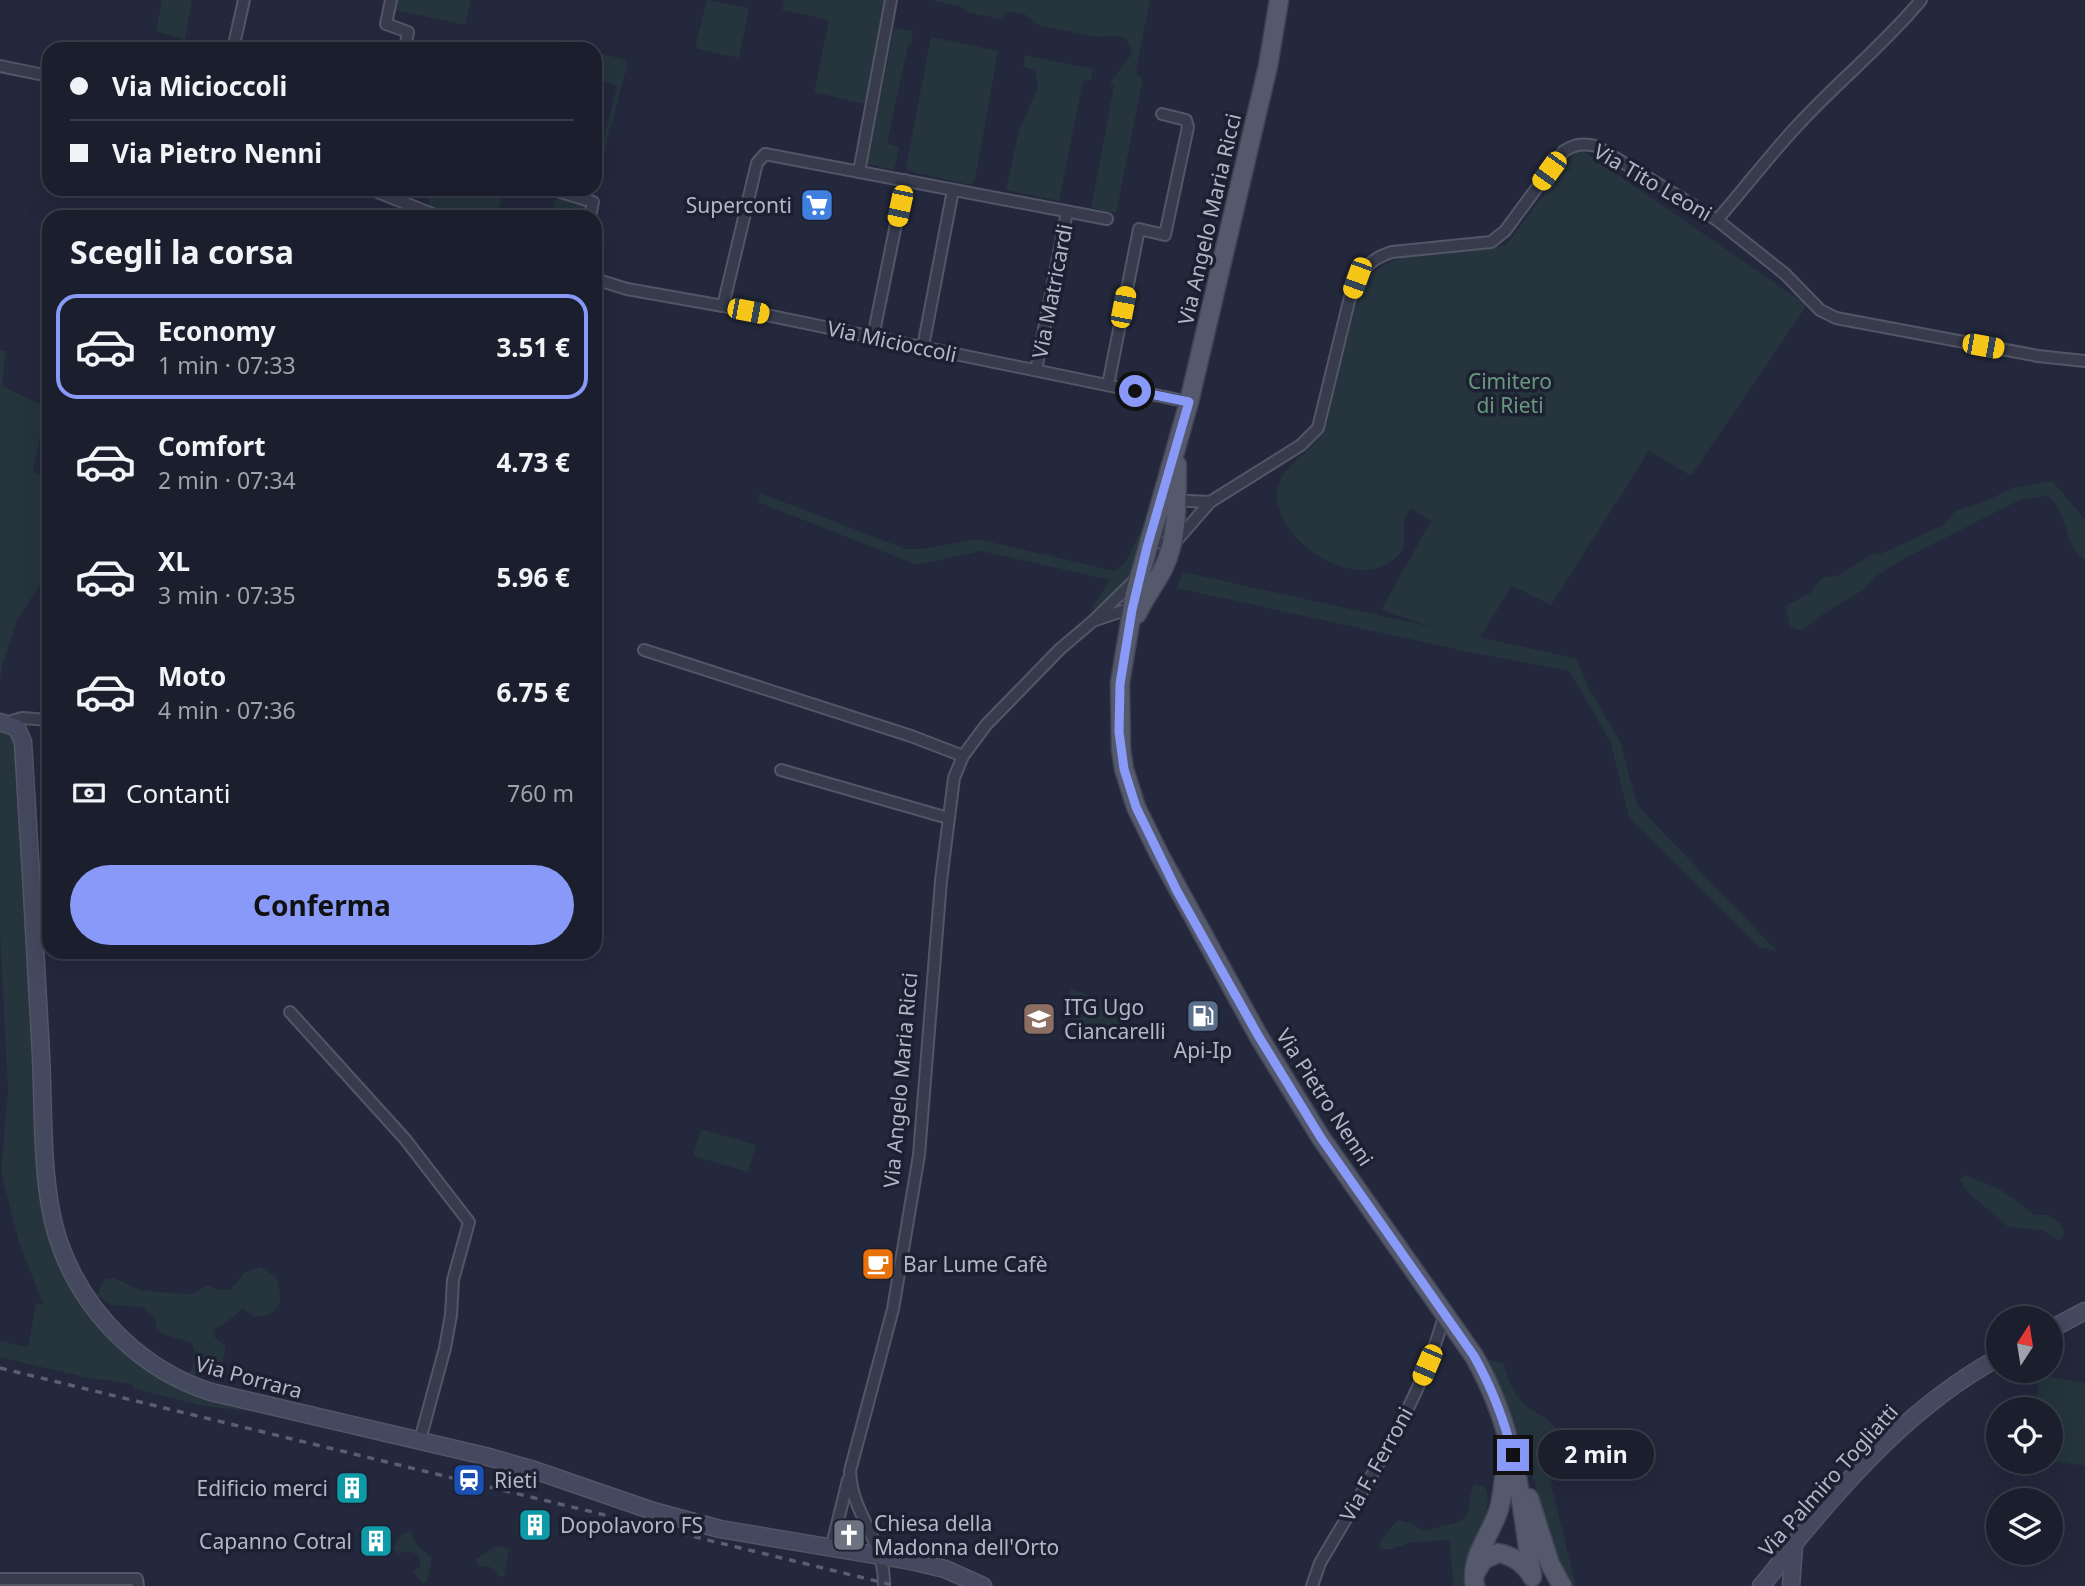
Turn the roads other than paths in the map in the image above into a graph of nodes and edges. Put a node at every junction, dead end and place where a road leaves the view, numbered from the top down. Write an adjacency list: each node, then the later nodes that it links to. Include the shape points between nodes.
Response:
1 (244, 0): 6 (street)
2 (391, 0): 7 (street, via 386,24 408,33)
3 (891, 0): 11 (street)
4 (1279, 0): 28 (main road, Via Angelo Maria Ricci)
5 (1920, 0): 20 (street, via 1885,41 1797,126)
6 (235, 42)
7 (406, 42)
8 (0, 66): 9 (street)
9 (42, 75)
10 (1161, 114): 27 (street, via 1186,120 1188,127 1165,235 1139,229)
11 (859, 172): 12 (street); 22 (street, via 771,154 760,157)
12 (905, 180): 13 (street); 23 (street)
13 (953, 190): 18 (street); 24 (street)
14 (388, 196): 16 (street)
15 (574, 196): 17 (street, via 593,202)
16 (423, 210)
17 (591, 210)
18 (1067, 212): 19 (street); 26 (street, Via Matricardi)
19 (1107, 219)
20 (1717, 220): 25 (street, Via Tito Leoni, via 1836,318); 30 (street, Via Tito Leoni, via 1596,146 1573,145 1506,231 1492,242 1392,252 1366,266 1350,297 1318,428 1301,445)
21 (602, 282): 22 (street, Via Micioccoli)
22 (723, 306): 23 (street, Via Micioccoli)
23 (873, 337): 24 (street, Via Micioccoli)
24 (923, 347): 26 (street, Via Micioccoli)
25 (2085, 361)
26 (1036, 370): 27 (street, Via Micioccoli)
27 (1108, 385): 28 (street, Via Micioccoli)
28 (1189, 402): 29 (main road, Via Angelo Maria Ricci)
29 (1168, 500): 30 (street); 31 (main road, Via Angelo Maria Ricci); 32 (main road, Via Angelo Maria Ricci)
30 (1210, 502): 32 (street, Via Tito Leoni)
31 (1150, 539): 32 (street); 33 (main road, Via Angelo Maria Ricci)
32 (1172, 546): 34 (main road, Via Angelo Maria Ricci)
33 (1142, 566): 34 (street); 35 (main road, Via Angelo Maria Ricci); 37 (street, Via Angelo Maria Ricci, via 1128,587)
34 (1164, 566): 35 (main road, Via Angelo Maria Ricci)
35 (1137, 606): 36 (street, Via Angelo Maria Ricci); 38 (main road, Via Angelo Maria Ricci)
36 (1107, 617): 37 (street, Via Angelo Maria Ricci); 38 (street)
37 (1093, 621): 42 (street, Via Angelo Maria Ricci, via 986,725)
38 (1131, 629): 47 (main road, Via Pietro Nenni, via 1120,684 1119,732 1136,807 1259,1037 1321,1138)
39 (645, 650): 42 (street, via 899,732)
40 (42, 719): 41 (street, Via Porrara)
41 (3, 722): 53 (street, Via Porrara, via 17,728 23,742 49,1195 54,1229 79,1287 113,1330 174,1378 211,1392)
42 (962, 757): 44 (street, Via Angelo Maria Ricci)
43 (781, 770): 44 (street)
44 (948, 818): 54 (street, Via Angelo Maria Ricci, via 919,1155 893,1309)
45 (290, 1012): 53 (street, via 405,1139 469,1222 453,1280 445,1348)
46 (2085, 1311): 48 (street)
47 (1445, 1313): 49 (street, Via F. Ferroni); 50 (main road, Via Pietro Nenni)
48 (2063, 1323)
49 (1437, 1340): 50 (street); 67 (street, Via F. Ferroni, via 1405,1416 1320,1563)
50 (1463, 1340): 52 (main road, Via Pietro Nenni, via 1489,1381)
51 (1986, 1365): 56 (street, Via Palmiro Togliatti, via 1913,1416)
52 (1508, 1437): 55 (main road, Via Pietro Nenni); 60 (main road, via 1500,1506 1478,1554)
53 (420, 1440): 57 (street, Via Porrara, via 520,1466 708,1526)
54 (850, 1471): 57 (street); 58 (street, Via Angelo Maria Ricci, via 856,1505)
55 (1518, 1472): 61 (main road, Via Pietro Nenni); 68 (main road)
56 (1794, 1544): 69 (street, Via Palmiro Togliatti); 70 (street)
57 (831, 1549): 58 (street, Via Porrara)
58 (882, 1558): 65 (street, Via Angelo Maria Ricci); 66 (street, Via Porrara, via 945,1569)
59 (0, 1579): 62 (street)
60 (1475, 1581): 61 (main road, via 1483,1560 1498,1553 1524,1565)
61 (1533, 1582)
62 (52, 1583): 63 (street)
63 (95, 1583): 64 (street, via 137,1579)
64 (138, 1586)
65 (884, 1586)
66 (983, 1586)
67 (1312, 1586)
68 (1562, 1586)
69 (1761, 1586)
70 (1791, 1586)

